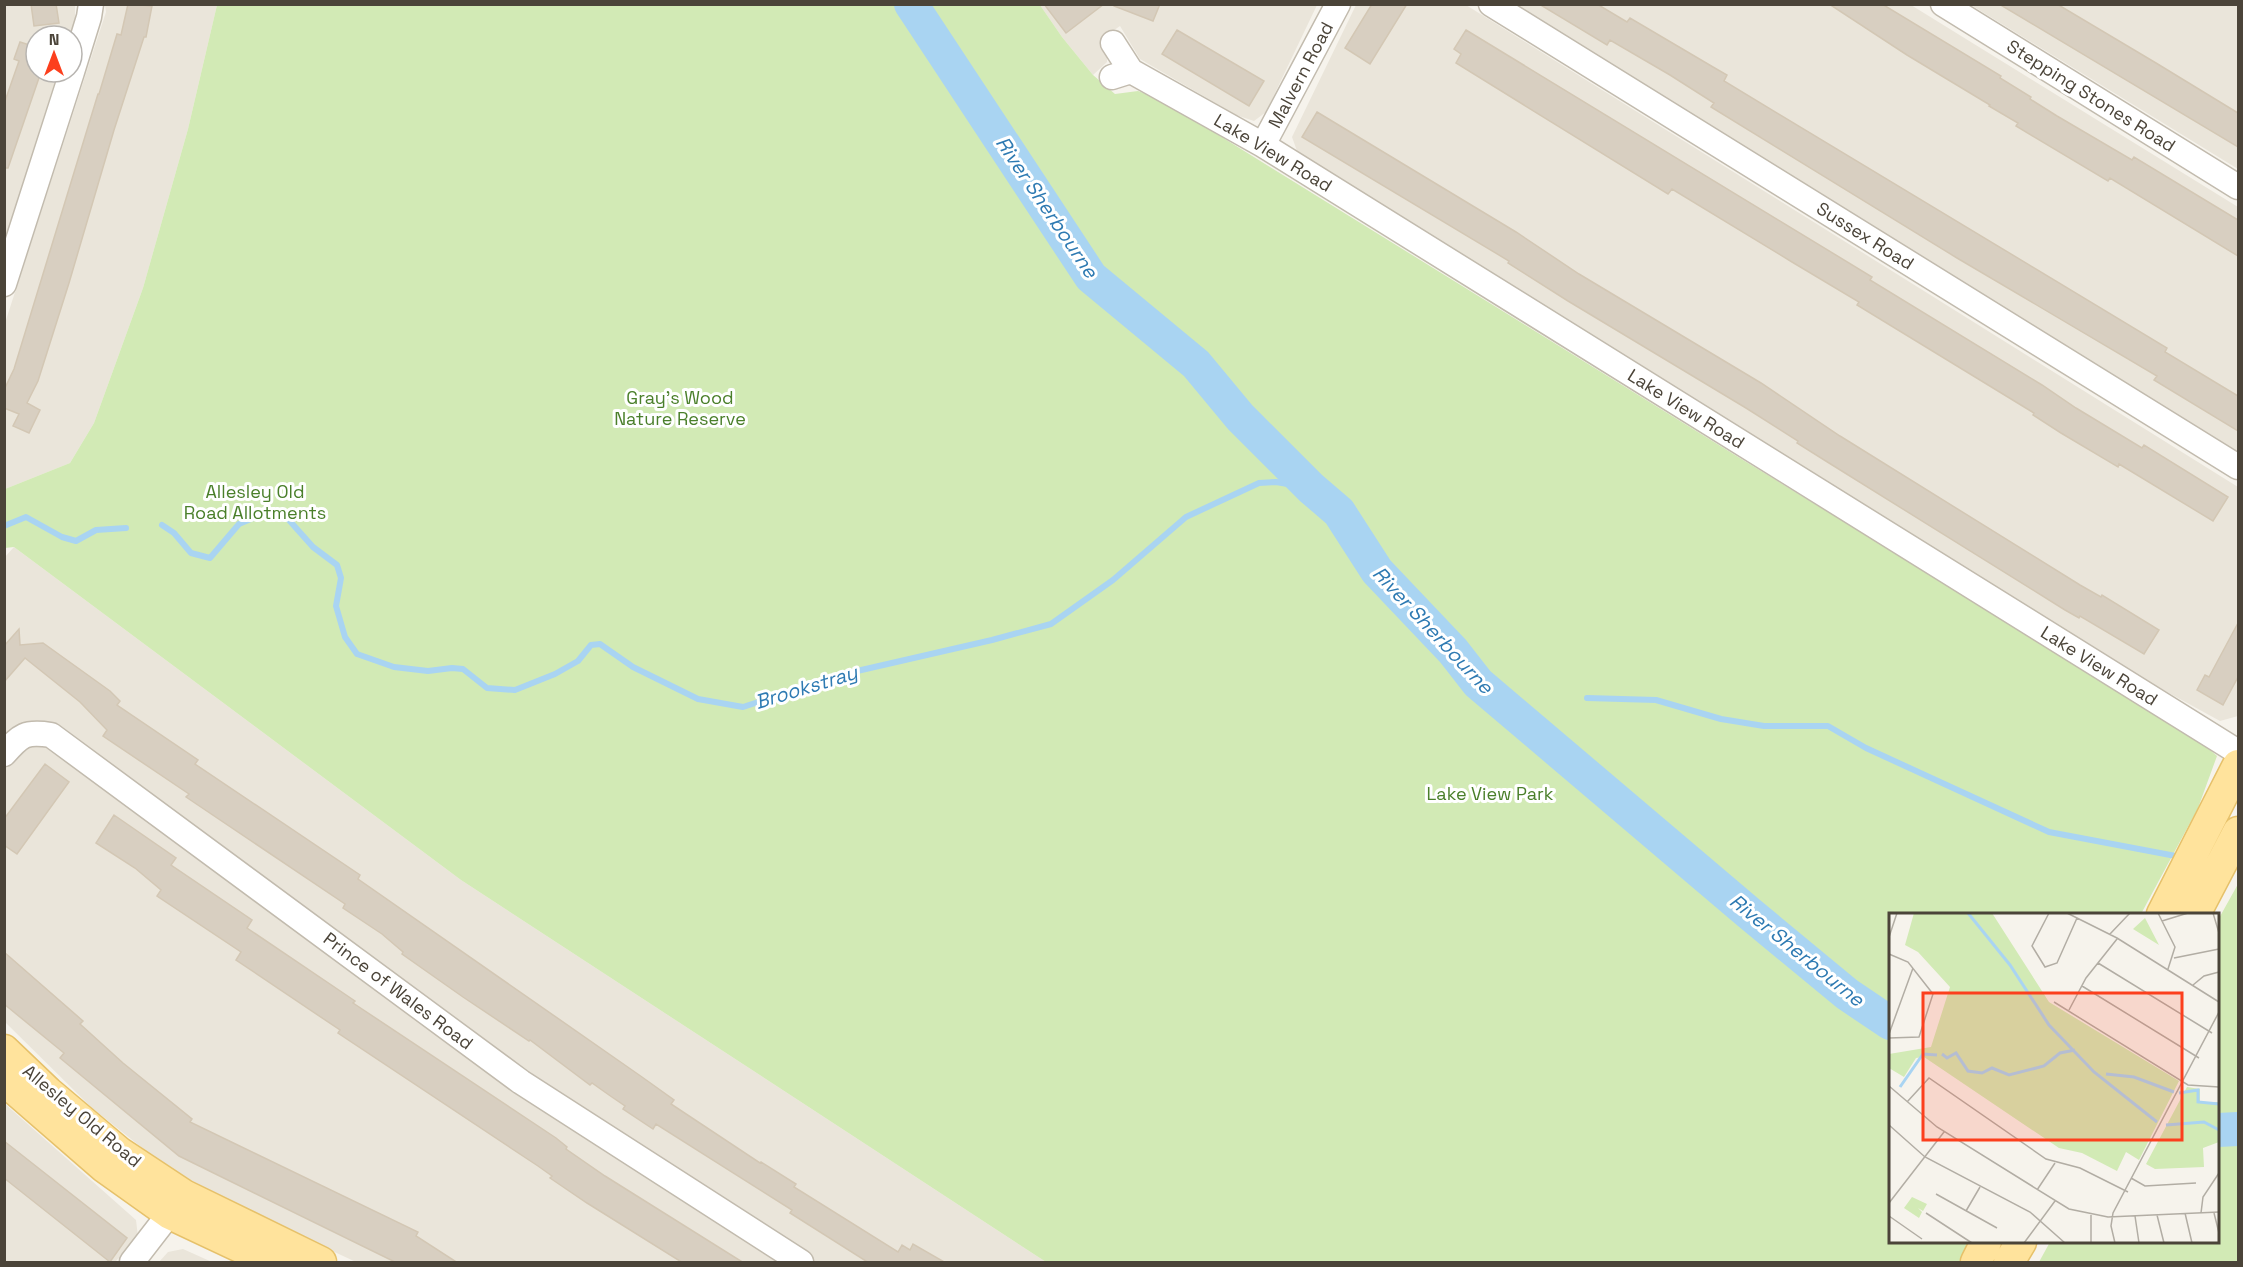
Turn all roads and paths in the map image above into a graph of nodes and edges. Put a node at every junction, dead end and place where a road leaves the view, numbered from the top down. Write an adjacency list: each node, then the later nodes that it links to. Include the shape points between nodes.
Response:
1 (91, 4): 5 (street)
2 (1338, 4): 8 (street, Malvern Road)
3 (1491, 4): 11 (street, Sussex Road)
4 (1943, 4): 9 (street, Stepping Stones Road)
5 (84, 33)
6 (1113, 43): 8 (street, Lake View Road, via 1121,74)
7 (68, 84): 10 (street)
8 (1263, 145): 12 (street, Lake View Road)
9 (2238, 187)
10 (4, 284)
11 (2238, 467)
12 (2238, 752)
13 (4, 754): 26 (street, Prince of Wales Road, via 20,736 34,732 51,735 520,1082)
14 (2238, 765): 16 (main road)
15 (2237, 836): 17 (main road)
16 (2163, 913)
17 (2196, 913)
18 (4, 1050): 20 (main road, Allesley Old Road)
19 (4, 1080): 20 (main road, Allesley Old Road, via 104,1167)
20 (177, 1204): 23 (street); 24 (main road, Allesley Old Road); 25 (main road, Allesley Old Road)
21 (1986, 1243): 27 (main road)
22 (2019, 1243): 28 (main road)
23 (132, 1263)
24 (272, 1263)
25 (321, 1263)
26 (801, 1263)
27 (1976, 1263)
28 (2009, 1263)

